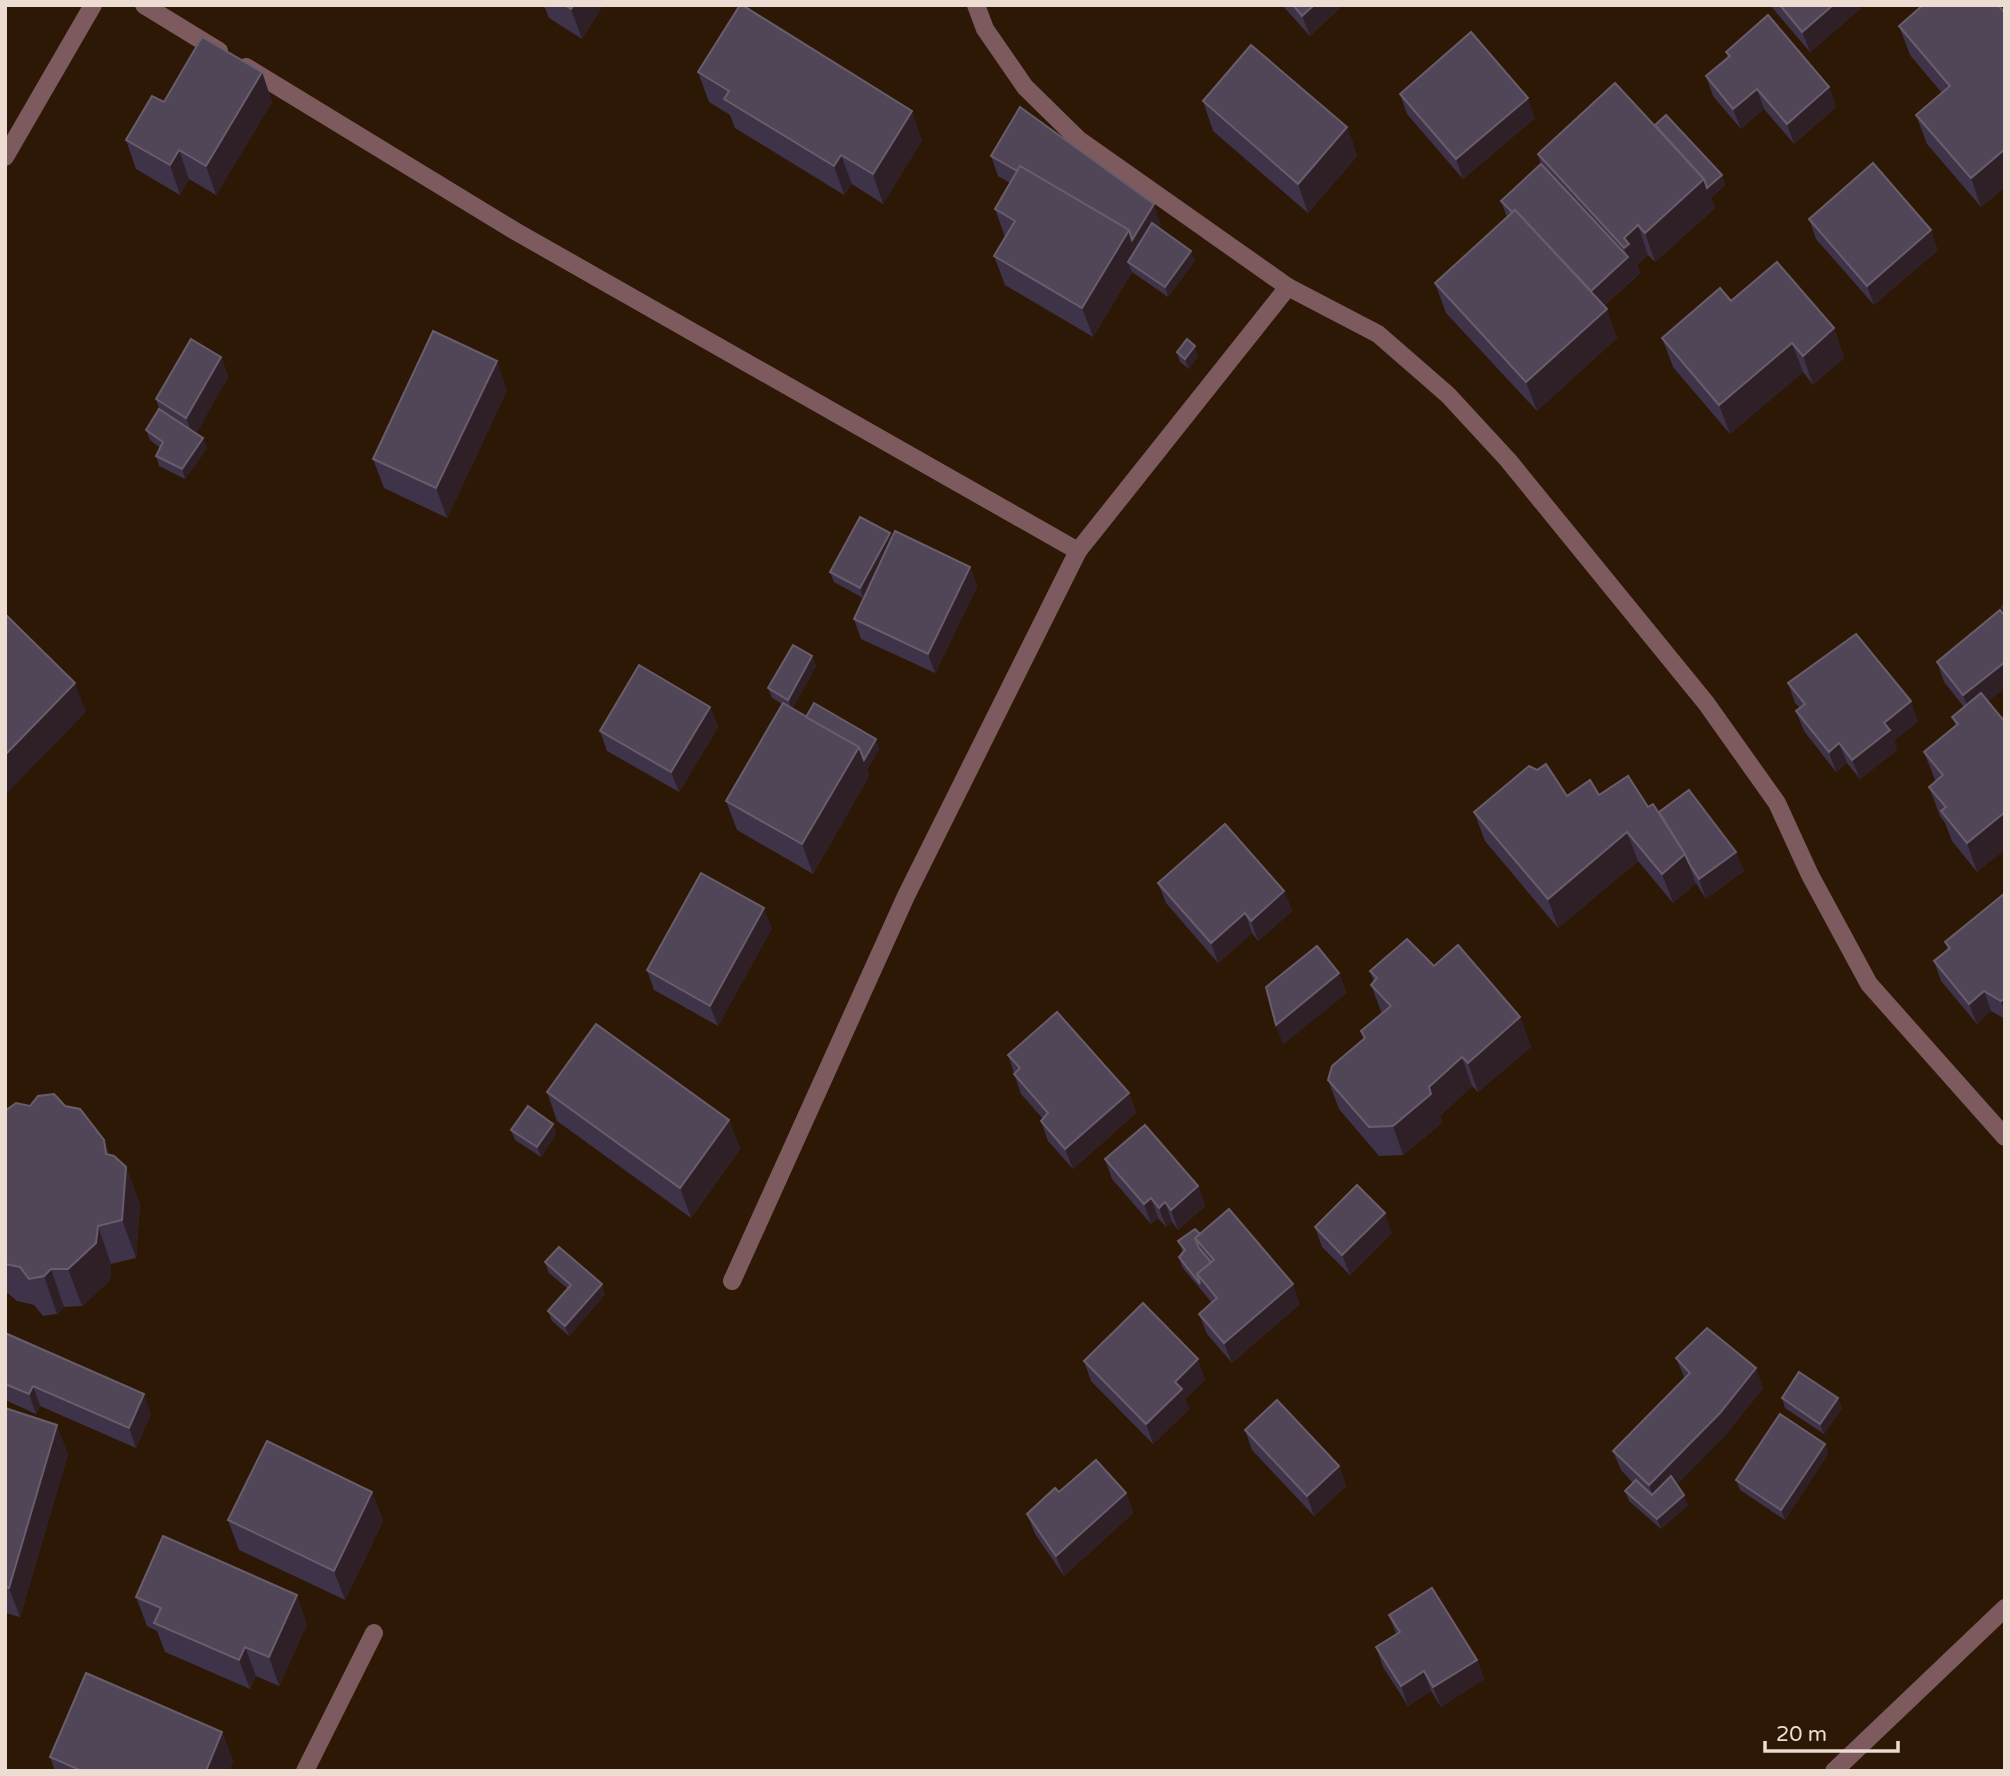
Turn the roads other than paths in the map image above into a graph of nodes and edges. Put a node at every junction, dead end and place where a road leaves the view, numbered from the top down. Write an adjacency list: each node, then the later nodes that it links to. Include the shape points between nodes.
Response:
1 (93, 5): 4 (street)
2 (144, 5): 6 (street, via 516,231)
3 (976, 5): 5 (street, via 985,29 1025,87 1077,139)
4 (5, 157)
5 (1288, 287): 6 (street); 7 (street, via 1378,334 1448,395 1508,460 1706,703 1769,792 1869,984)
6 (1078, 551): 8 (street, via 906,896)
7 (2005, 1137)
8 (732, 1281)
9 (2005, 1608): 12 (street)
10 (374, 1633): 11 (street)
11 (305, 1771)
12 (1834, 1771)

